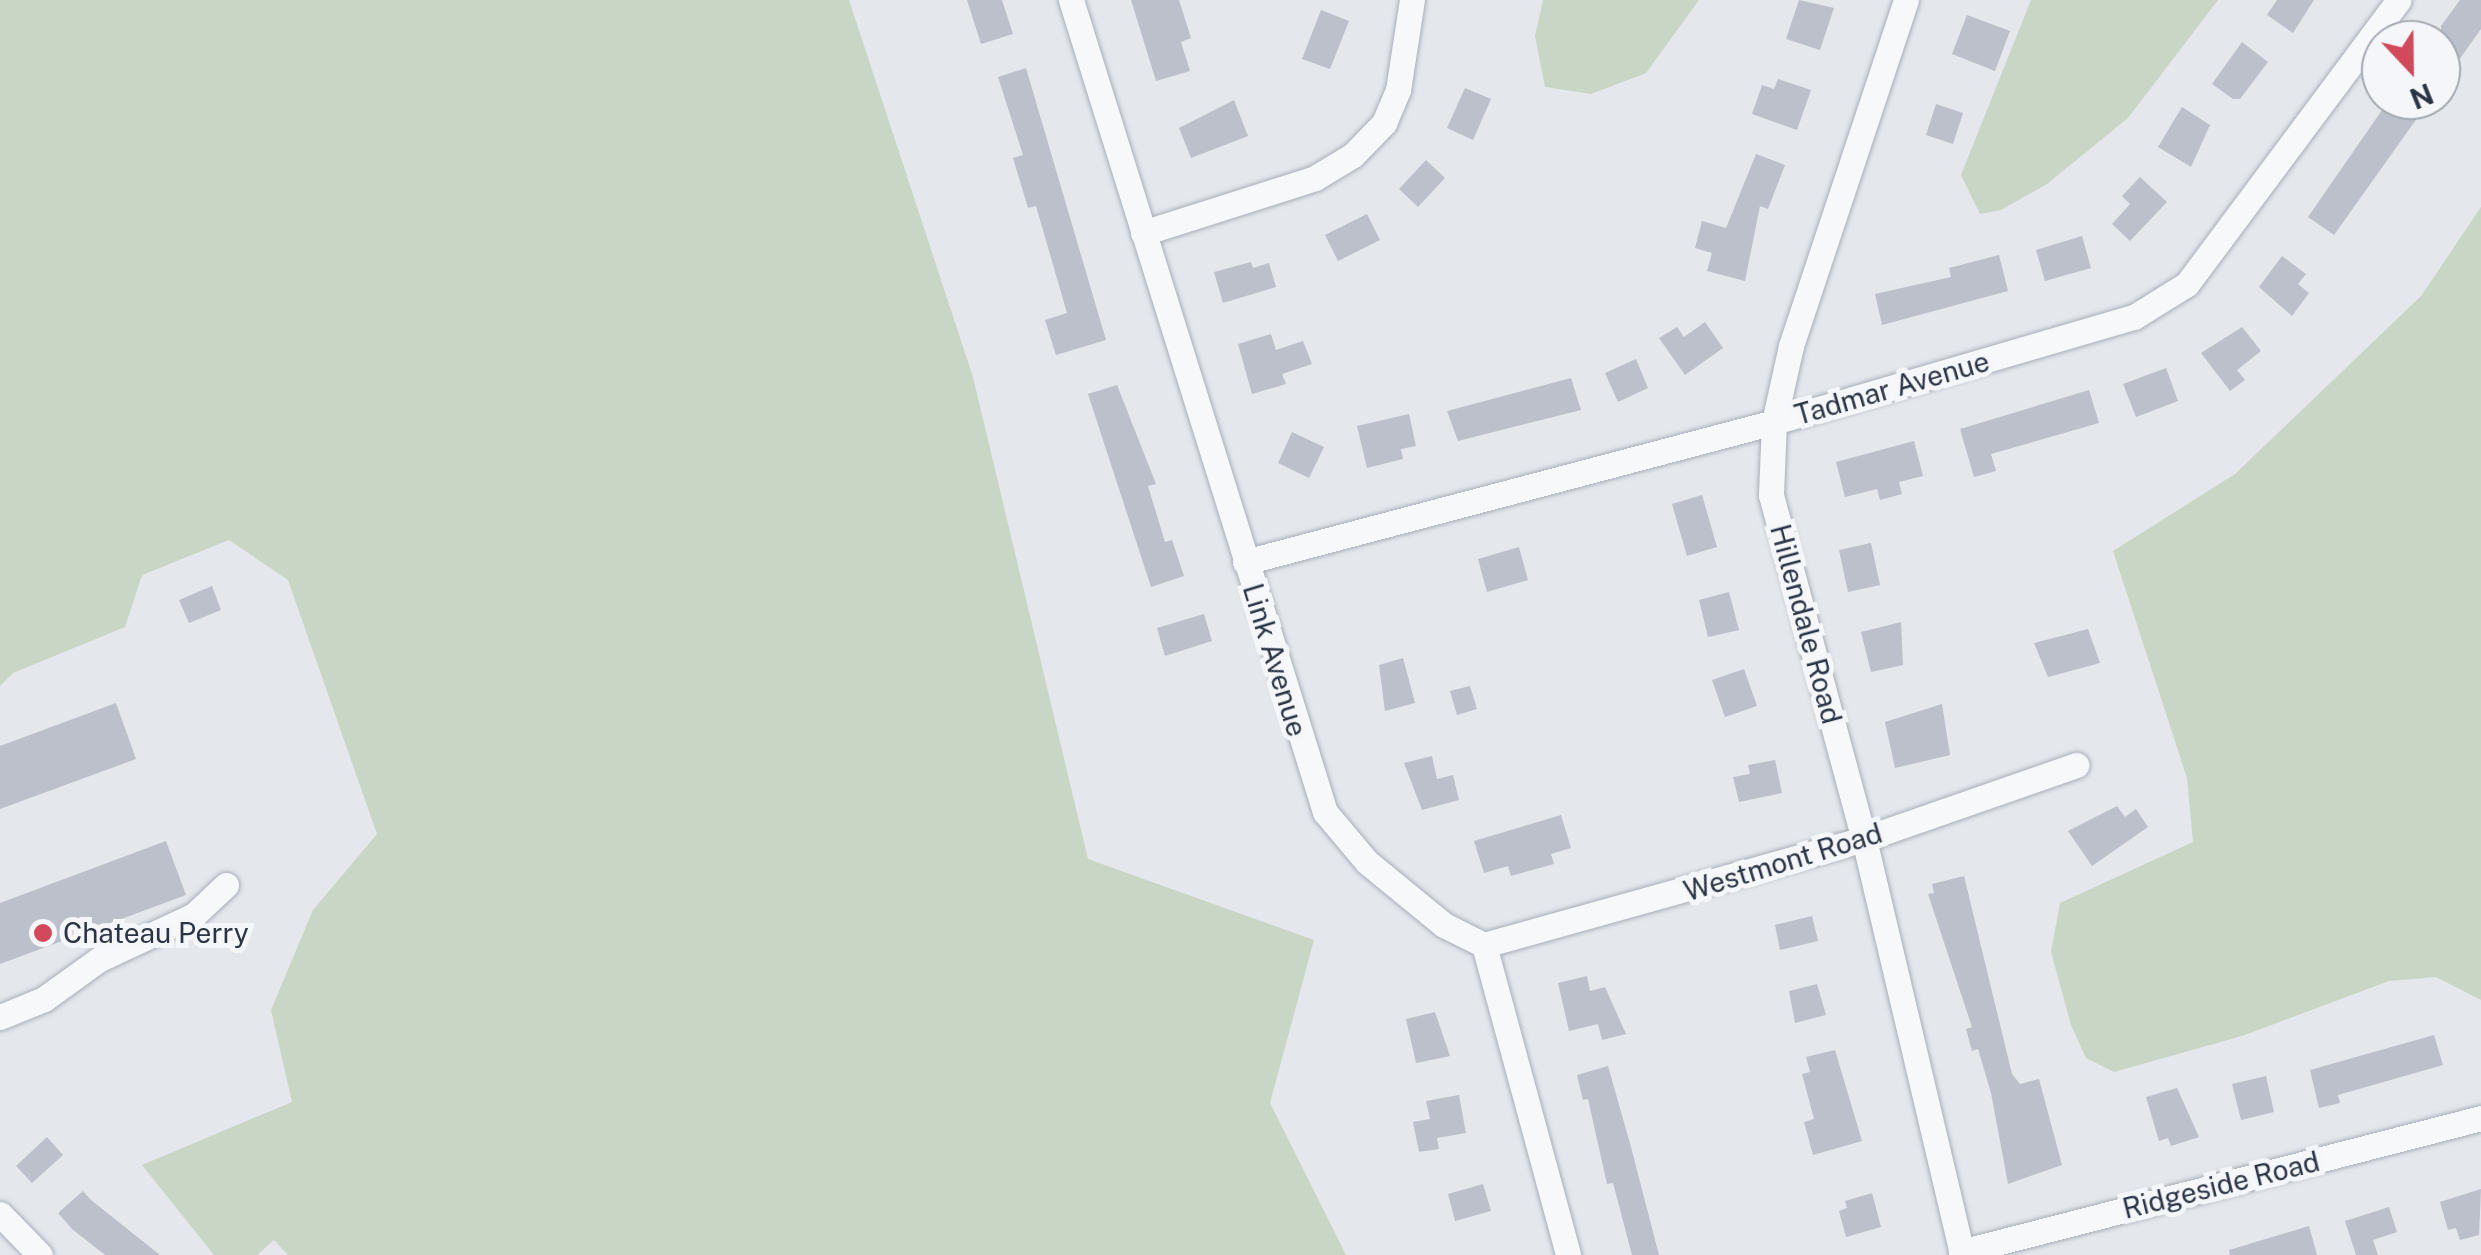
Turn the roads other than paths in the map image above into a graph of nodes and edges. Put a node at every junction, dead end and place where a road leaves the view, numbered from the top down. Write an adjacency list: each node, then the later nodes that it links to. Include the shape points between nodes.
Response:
1 (1070, 0): 5 (street, Link Avenue)
2 (1412, 0): 5 (street, via 1398,90 1384,123 1353,156 1316,178)
3 (1906, 0): 6 (street, Hillendale Road, via 1791,346)
4 (2399, 0): 6 (street, Tadmar Avenue, via 2187,284 2134,317)
5 (1144, 233): 7 (street, Link Avenue)
6 (1774, 422): 7 (street, Tadmar Avenue); 9 (street, Hillendale Road, via 1772,495)
7 (1246, 562): 11 (street, Link Avenue, via 1324,812 1367,862 1413,900)
8 (2078, 765): 9 (street, Westmont Road)
9 (1864, 839): 11 (street, Westmont Road); 15 (street, Hillendale Road)
10 (226, 884): 12 (street, via 194,915)
11 (1484, 944): 17 (street)
12 (0, 1017)
13 (2481, 1118): 15 (street, Ridgeside Road)
14 (0, 1214): 16 (street)
15 (1962, 1254)
16 (40, 1255)
17 (1568, 1255)

